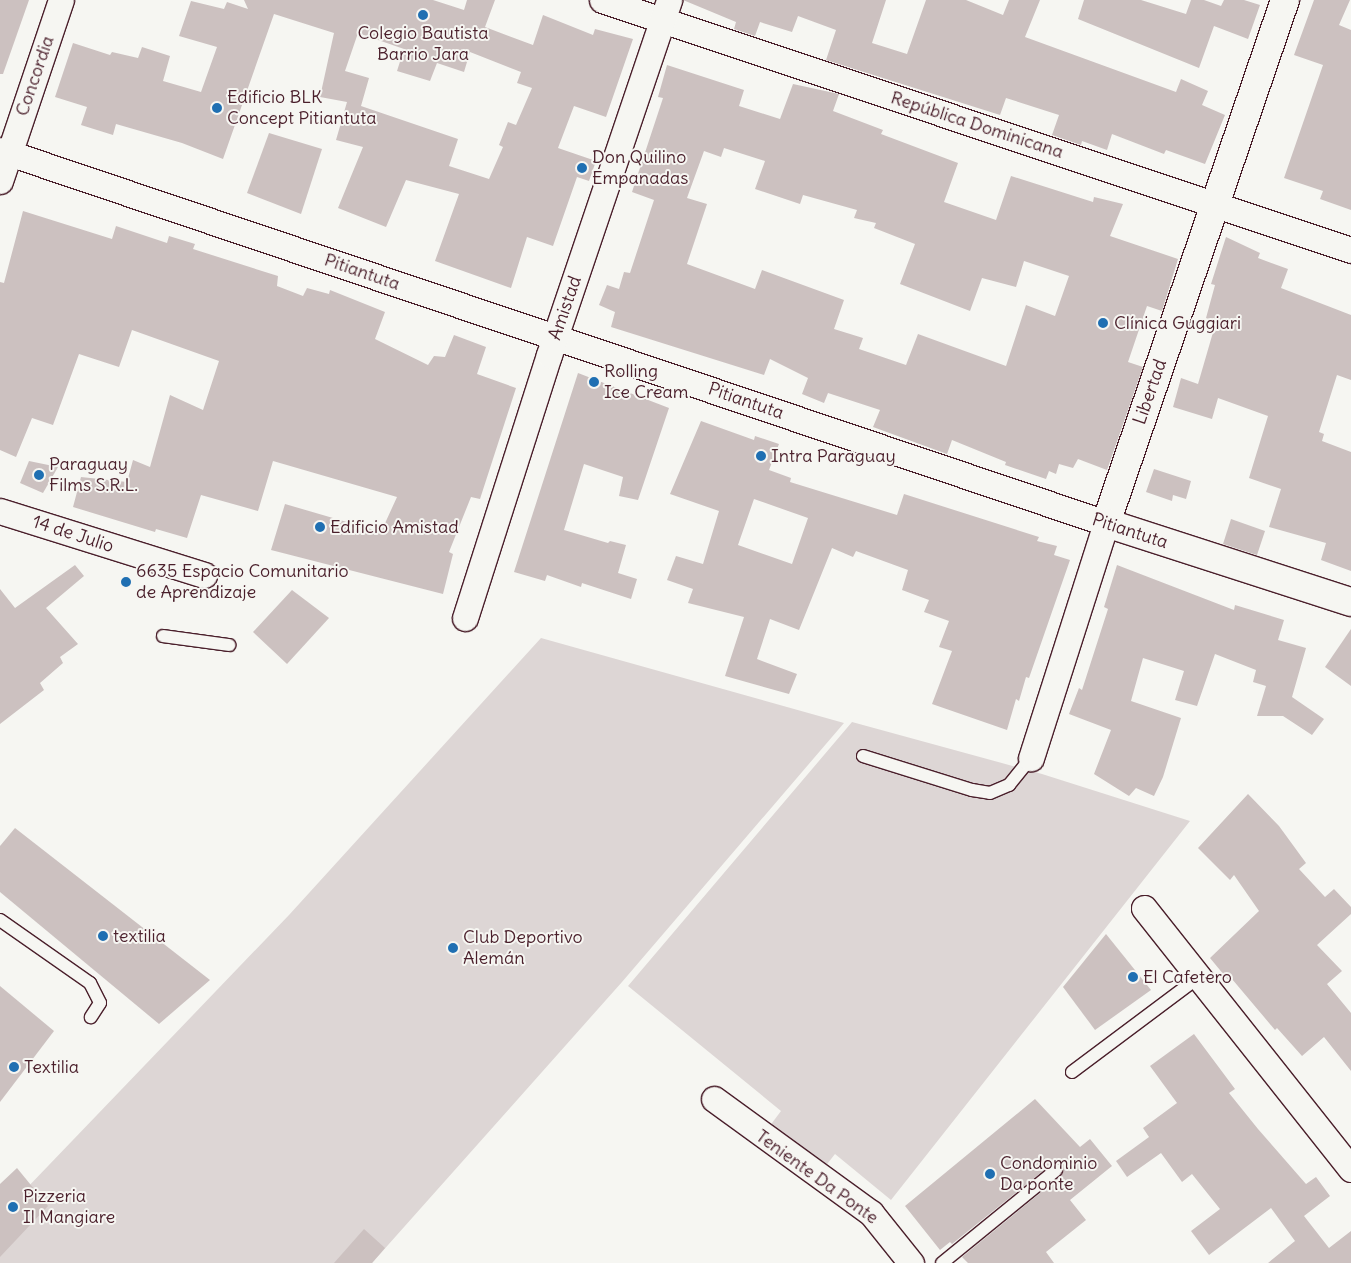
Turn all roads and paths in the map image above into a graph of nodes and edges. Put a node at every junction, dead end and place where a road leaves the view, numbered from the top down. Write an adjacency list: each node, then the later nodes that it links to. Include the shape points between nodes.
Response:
1 (61, 0): 5 (street, Concordia)
2 (602, 0): 4 (street, República Dominicana)
3 (1285, 0): 7 (street, Libertad)
4 (666, 10): 7 (street, República Dominicana); 9 (street, Amistad)
5 (5, 152): 6 (street, Concordia); 9 (street, Pitiantuta)
6 (0, 181)
7 (1214, 204): 8 (street, República Dominicana); 11 (street, Libertad)
8 (1351, 250)
9 (555, 337): 11 (street, Pitiantuta); 14 (street, Amistad)
10 (0, 511): 12 (street, 14 de Julio)
11 (1106, 523): 13 (street, Pitiantuta); 18 (street, Libertad)
12 (204, 575)
13 (1351, 602)
14 (465, 618)
15 (163, 636): 16 (lane)
16 (229, 645)
17 (863, 756): 18 (lane, via 972,790 990,792 1009,785)
18 (1031, 758)
19 (1144, 908): 21 (street)
20 (0, 920): 22 (lane, via 90,983 100,1003)
21 (1200, 977): 23 (lane); 25 (street)
22 (91, 1017)
23 (1072, 1072)
24 (714, 1099): 27 (street, Teniente Da Ponte, via 871,1213)
25 (1351, 1168)
26 (1056, 1170): 28 (lane)
27 (911, 1263)
28 (942, 1263)

